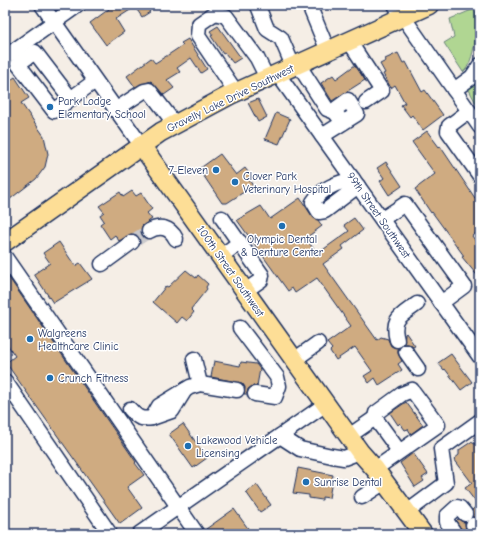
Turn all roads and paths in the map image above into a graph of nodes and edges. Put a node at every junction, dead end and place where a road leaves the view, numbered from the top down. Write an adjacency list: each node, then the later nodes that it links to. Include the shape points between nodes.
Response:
1 (42, 5): 7 (street, 100th Street Southwest)
2 (78, 5): 7 (street)
3 (260, 5): 12 (street, via 258,6 267,28 281,38)
4 (309, 5): 9 (street)
5 (429, 5): 6 (main road, Gravelly Lake Drive Southwest)
6 (399, 11): 8 (main road, Gravelly Lake Drive Southwest); 14 (street)
7 (53, 22): 10 (street); 13 (street, 100th Street Southwest)
8 (349, 41): 9 (main road, Gravelly Lake Drive Southwest); 17 (street, via 382,91)
9 (328, 51): 12 (main road, Gravelly Lake Drive Southwest)
10 (5, 57)
11 (480, 65): 14 (street, via 472,77)
12 (284, 70): 15 (main road, Gravelly Lake Drive Southwest); 15 (street, via 257,58 226,16 214,13 199,24 198,36); 22 (street, 99th Street Southwest); 22 (street, via 335,115)
13 (95, 81): 16 (street); 18 (street, 100th Street Southwest)
14 (454, 90): 19 (street)
15 (236, 92): 20 (main road, Gravelly Lake Drive Southwest)
16 (71, 99)
17 (366, 102)
18 (116, 110): 20 (street, via 149,90); 23 (street, 100th Street Southwest)
19 (469, 111): 21 (street); 24 (street, via 449,126 448,132)
20 (176, 124): 23 (main road, Gravelly Lake Drive Southwest)
21 (480, 127)
22 (322, 136): 26 (street, 99th Street Southwest)
23 (141, 145): 29 (main road, Gravelly Lake Drive Southwest); 33 (main road, 100th Street Southwest)
24 (480, 176)
25 (222, 218): 31 (street)
26 (382, 219): 36 (street, 99th Street Southwest); 36 (street, via 404,204 464,286)
27 (149, 231): 28 (street, via 161,227 168,229)
28 (176, 239)
29 (5, 242)
30 (132, 242): 34 (street)
31 (240, 242): 33 (street); 35 (street, via 262,275 260,280)
32 (5, 257): 60 (street)
33 (220, 257): 35 (main road, 100th Street Southwest)
34 (102, 264)
35 (245, 291): 44 (main road, 100th Street Southwest)
36 (441, 303): 42 (street, 99th Street Southwest)
37 (417, 304): 39 (street, via 396,321 394,328)
38 (240, 328): 49 (street, via 276,377 279,386 275,397)
39 (397, 340)
40 (318, 343): 44 (street)
41 (406, 352): 45 (street)
42 (480, 357)
43 (194, 359): 47 (street)
44 (294, 360): 50 (main road, 100th Street Southwest)
45 (418, 369)
46 (5, 381): 64 (street)
47 (200, 384): 48 (street); 51 (street, via 171,397 159,406 152,418 138,418)
48 (236, 390)
49 (256, 394)
50 (326, 404): 54 (street); 55 (main road, 100th Street Southwest)
51 (130, 409)
52 (374, 418): 55 (street); 57 (street); 57 (street, via 376,413 402,394 412,390 438,425)
53 (480, 421): 61 (street, via 441,449 446,482)
54 (280, 436): 56 (street, via 300,449 332,456 344,458); 60 (street)
55 (349, 436): 56 (main road, 100th Street Southwest)
56 (360, 452): 58 (main road, 100th Street Southwest)
57 (399, 452): 58 (street)
58 (380, 476): 59 (street); 61 (main road, 100th Street Southwest)
59 (362, 497)
60 (178, 507): 65 (street); 66 (street)
61 (407, 512): 63 (main road, 100th Street Southwest)
62 (472, 524): 67 (street, via 457,507 447,516 447,522)
63 (419, 532)
64 (110, 534)
65 (139, 534)
66 (197, 534)
67 (455, 534)

